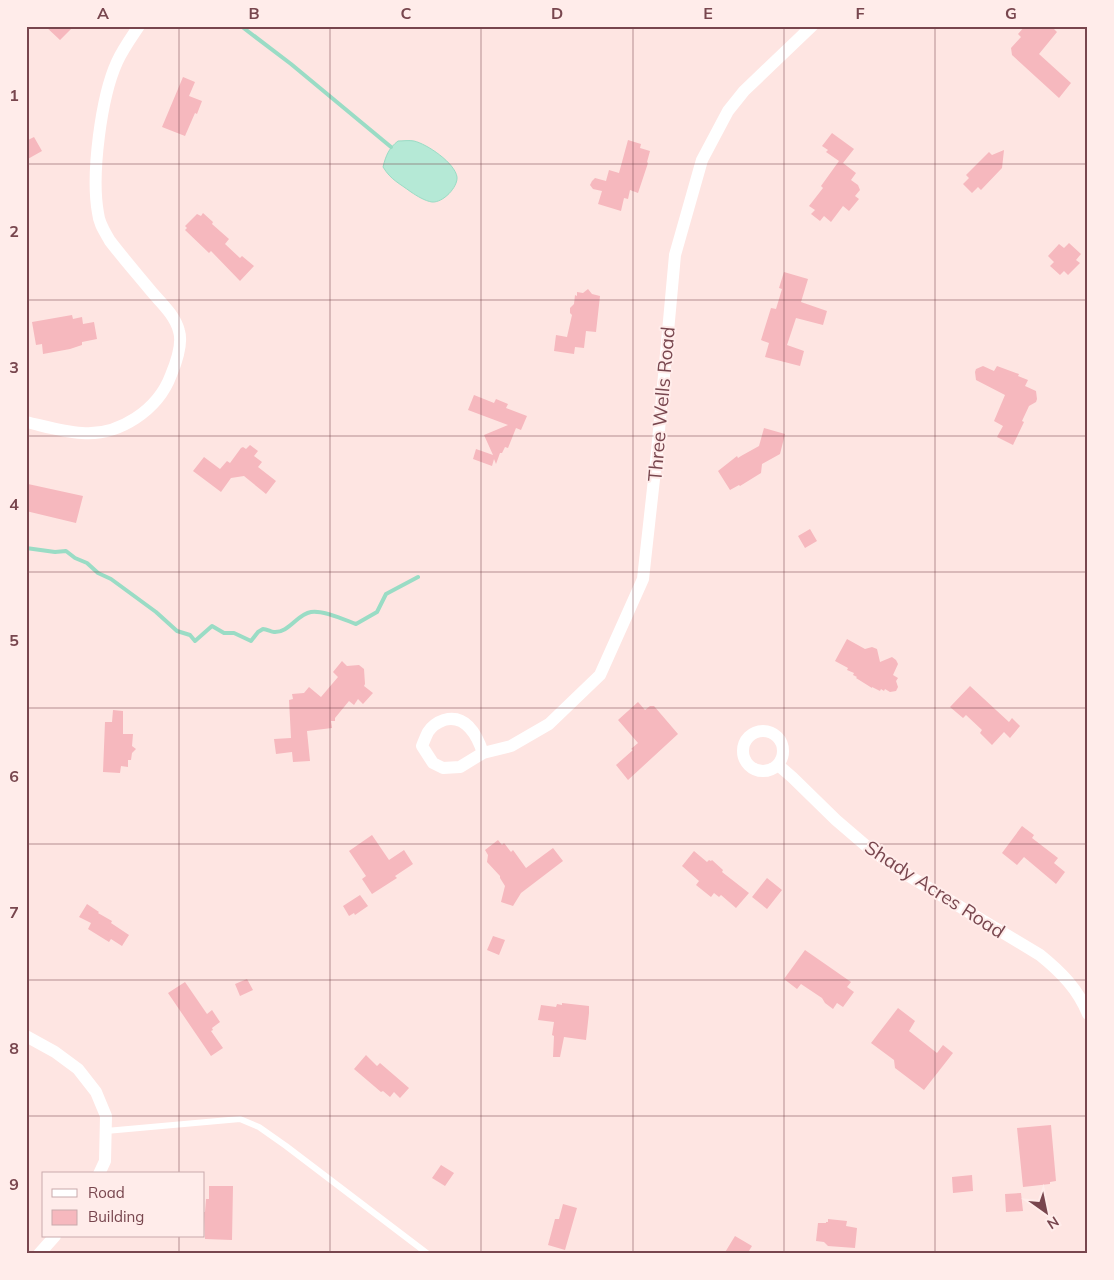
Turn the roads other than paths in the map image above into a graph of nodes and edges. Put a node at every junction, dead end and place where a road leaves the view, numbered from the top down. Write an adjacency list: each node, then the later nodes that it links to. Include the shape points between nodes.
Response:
1 (139, 26): 3 (street, via 117,63 106,98 99,138 98,214 110,241 172,315 180,332 175,366 169,382 147,410 118,427 84,434)
2 (812, 26): 4 (street, Three Wells Road, via 744,91 728,111 702,160 674,255 643,579 600,675 549,724 511,746)
3 (26, 422)
4 (484, 753): 4 (street, Three Wells Road, via 478,737 463,721 451,718 438,722 428,731 422,746 434,763 443,768 460,767)
5 (778, 765): 6 (street, Shady Acres Road, via 871,850 1040,955 1060,971 1073,986)
6 (1088, 1014)
7 (26, 1036): 8 (street, via 78,1069 96,1092 106,1116)
8 (106, 1131): 9 (street, via 105,1161); 12 (lane, via 240,1119 259,1127 286,1146)
9 (100, 1172)
10 (52, 1238): 11 (street)
11 (38, 1254)
12 (428, 1254)

